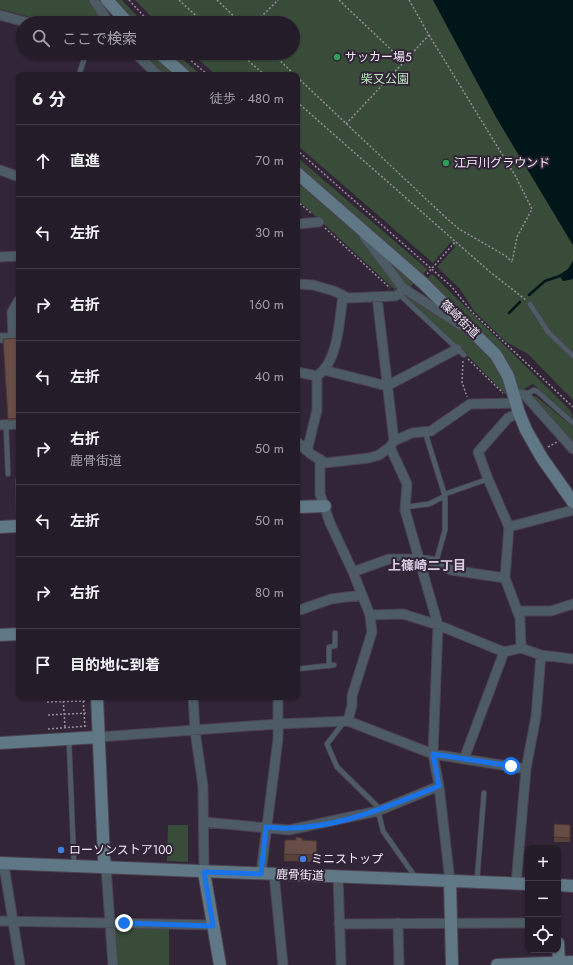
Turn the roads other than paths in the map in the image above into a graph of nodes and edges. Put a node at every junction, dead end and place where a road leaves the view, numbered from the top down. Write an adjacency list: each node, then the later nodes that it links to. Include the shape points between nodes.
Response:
1 (94, 0): 4 (street)
2 (107, 0): 5 (street)
3 (0, 15): 6 (street)
4 (104, 16)
5 (122, 16)
6 (16, 19)
7 (84, 60): 10 (lane)
8 (142, 60): 11 (street)
9 (167, 60): 12 (street)
10 (80, 72)
11 (155, 72)
12 (181, 72)
13 (0, 170): 15 (street)
14 (300, 175): 18 (street, 篠崎街道)
15 (16, 176)
16 (319, 222): 17 (street)
17 (300, 224)
18 (358, 226): 22 (street); 29 (street, 篠崎街道, via 423,282)
19 (16, 256): 20 (street)
20 (0, 257)
21 (300, 284): 23 (street, via 313,285)
22 (399, 291): 24 (street); 29 (street); 30 (lane)
23 (343, 296): 24 (street); 33 (street, via 333,356)
24 (377, 297): 34 (street)
25 (530, 304): 31 (lane, via 548,332)
26 (16, 305): 28 (street, via 12,312)
27 (0, 338): 28 (street)
28 (16, 338)
29 (480, 338): 35 (street, 篠崎街道, via 502,364)
30 (461, 352): 34 (street)
31 (573, 356)
32 (300, 372): 33 (street)
33 (321, 373): 34 (street); 43 (street, via 317,410)
34 (387, 386): 40 (street)
35 (515, 400): 36 (lane, via 534,390); 39 (street, via 470,404); 42 (street, via 564,438); 46 (street, via 508,418 478,452); 48 (street, 篠崎街道, via 526,430)
36 (573, 423)
37 (16, 424): 38 (street)
38 (3, 425): 45 (lane)
39 (425, 432): 40 (street, via 412,433); 47 (lane)
40 (392, 444): 44 (street, via 369,458 325,463); 51 (street, via 407,484)
41 (300, 445): 43 (street)
42 (573, 449)
43 (307, 451): 44 (street)
44 (320, 459): 49 (street, via 320,494)
45 (8, 474)
46 (488, 479): 47 (lane); 54 (street)
47 (445, 495): 51 (lane, via 429,504); 57 (lane, via 445,530)
48 (573, 502)
49 (325, 506): 50 (street); 58 (street)
50 (300, 507)
51 (405, 507): 56 (street)
52 (573, 510): 54 (street)
53 (16, 526): 55 (street)
54 (509, 527): 59 (street)
55 (0, 528)
56 (419, 559): 57 (street); 58 (street, via 389,560); 65 (street)
57 (436, 562): 59 (street, via 452,570)
58 (353, 572): 60 (street)
59 (505, 578): 63 (street)
60 (362, 595): 62 (street, via 331,599); 64 (street)
61 (573, 604): 63 (street, via 551,612)
62 (300, 609)
63 (517, 612): 69 (street, via 520,618)
64 (370, 615): 65 (street, via 403,614); 77 (street, via 372,632)
65 (438, 625): 70 (street); 83 (street)
66 (335, 633): 73 (lane, via 335,646 330,647 331,666)
67 (16, 634): 68 (street)
68 (0, 636)
69 (522, 648): 70 (street); 71 (street)
70 (504, 652): 84 (street)
71 (541, 655): 72 (street); 85 (street, via 536,716)
72 (573, 659)
73 (300, 669)
74 (94, 700): 81 (street)
75 (193, 700): 79 (street)
76 (278, 700): 78 (street)
77 (347, 721): 78 (street); 83 (street); 88 (lane, via 327,744 337,767 377,806)
78 (278, 724): 79 (street); 90 (street)
79 (195, 730): 81 (street); 89 (street, via 203,786)
80 (66, 733): 81 (street); 82 (street); 92 (lane)
81 (99, 737): 93 (street)
82 (0, 743)
83 (433, 754): 84 (street); 86 (street)
84 (464, 759): 85 (street)
85 (526, 768): 101 (street)
86 (439, 786): 88 (street); 99 (street)
87 (484, 794): 100 (lane)
88 (378, 811): 90 (street, via 289,830); 98 (lane, via 383,832)
89 (204, 822): 90 (street); 94 (street)
90 (266, 827): 95 (street)
91 (0, 864): 92 (street, 鹿骨街道); 105 (street, via 5,872)
92 (74, 866): 93 (street, 鹿骨街道)
93 (106, 867): 94 (street, 鹿骨街道); 107 (street)
94 (204, 872): 95 (street, 鹿骨街道); 112 (street)
95 (261, 874): 96 (street, 鹿骨街道)
96 (274, 874): 97 (street, 鹿骨街道); 119 (street)
97 (338, 876): 98 (street, 鹿骨街道); 111 (street)
98 (417, 880): 99 (street, 鹿骨街道)
99 (450, 881): 100 (street, 鹿骨街道); 109 (street)
100 (477, 882): 101 (street, 鹿骨街道)
101 (516, 884): 102 (street, 鹿骨街道)
102 (525, 884)
103 (561, 885): 104 (street)
104 (573, 886)
105 (12, 920): 106 (street); 107 (street); 116 (street)
106 (0, 921)
107 (110, 922): 112 (street); 117 (street)
108 (398, 923): 109 (street); 111 (street); 121 (street)
109 (451, 923): 110 (street); 122 (street)
110 (525, 923)
111 (339, 924): 120 (street)
112 (213, 926): 118 (street)
113 (558, 953): 115 (street)
114 (573, 962): 115 (street)
115 (559, 964): 123 (street)
116 (20, 965)
117 (113, 965)
118 (220, 965)
119 (283, 965)
120 (341, 965)
121 (399, 965)
122 (452, 965)
123 (498, 965)

